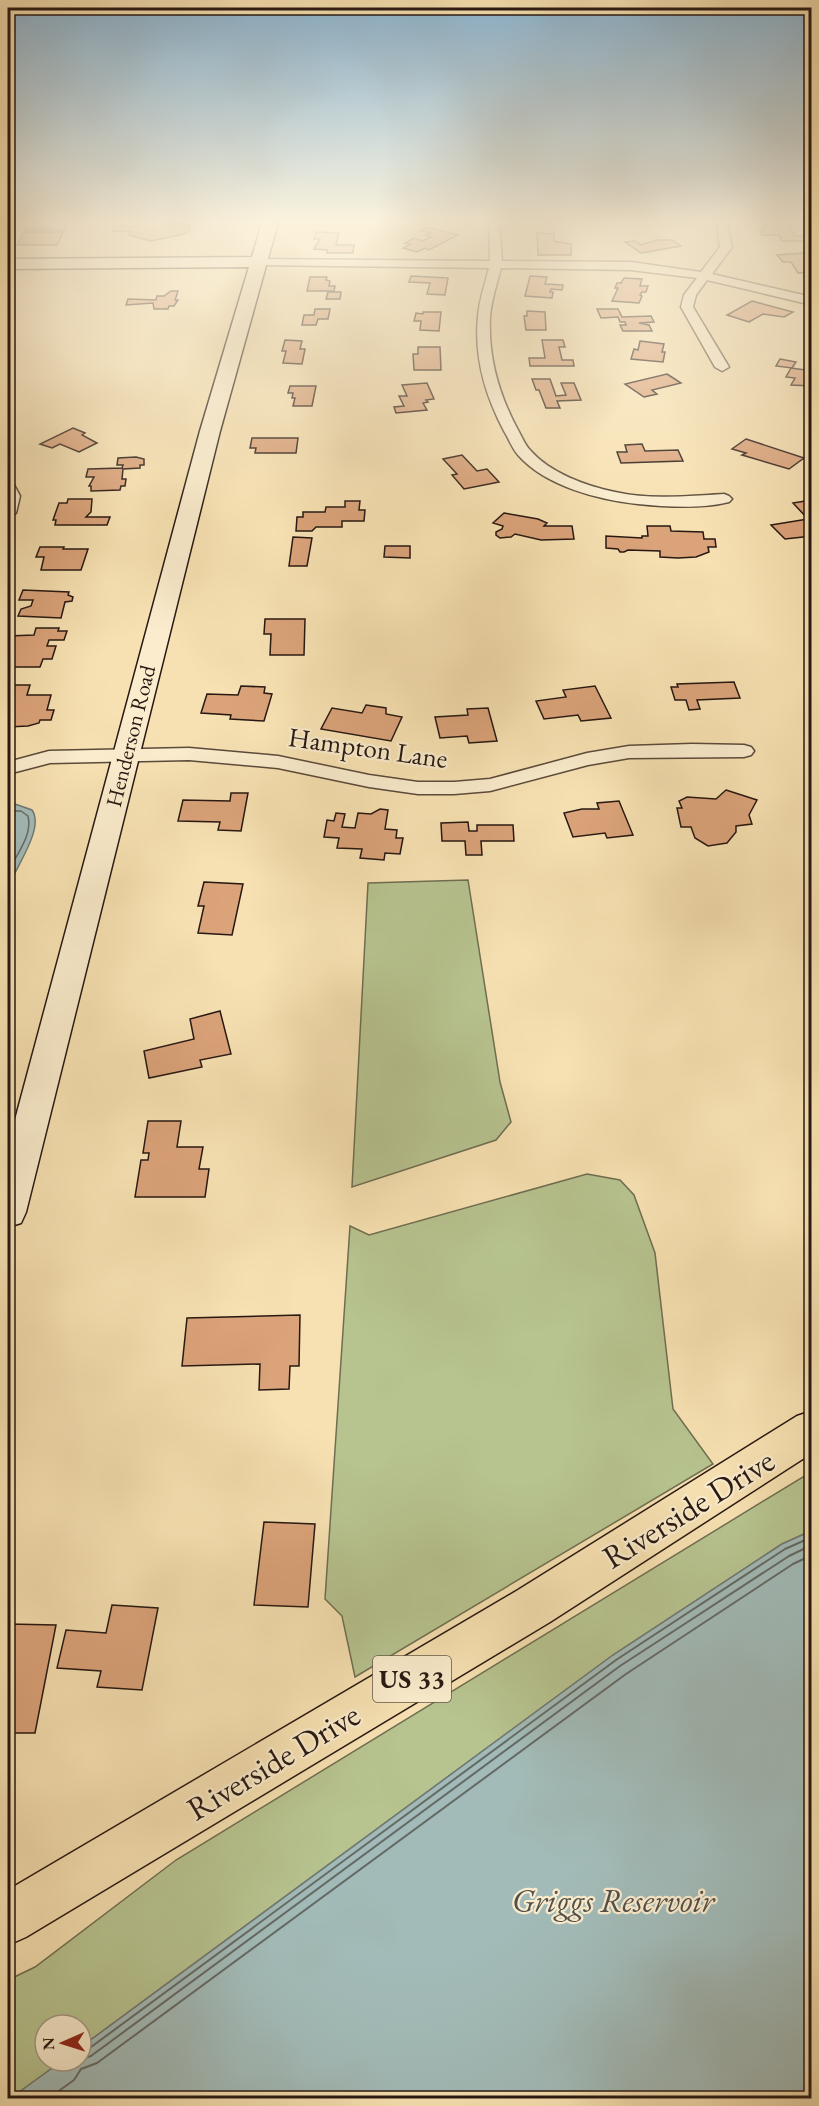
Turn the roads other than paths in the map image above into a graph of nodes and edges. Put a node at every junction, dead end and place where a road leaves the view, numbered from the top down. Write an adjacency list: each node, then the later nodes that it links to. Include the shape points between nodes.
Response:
1 (242, 317): 9 (main road, Henderson Road)
2 (484, 317): 6 (street, via 483,341 497,404 524,452 538,465 573,485 615,497 675,502)
3 (693, 317): 4 (street)
4 (722, 367)
5 (8, 486): 7 (street, via 13,498)
6 (724, 499)
7 (8, 513)
8 (744, 751): 9 (street, Hampton Lane, via 629,752 490,785 454,788 418,788 234,757)
9 (125, 755): 10 (street, Hampton Lane, via 49,757); 11 (main road, Henderson Road)
10 (8, 768)
11 (8, 1212)
12 (812, 1430): 13 (main road, Riverside Drive / US 33, via 534,1606)
13 (8, 1919)

